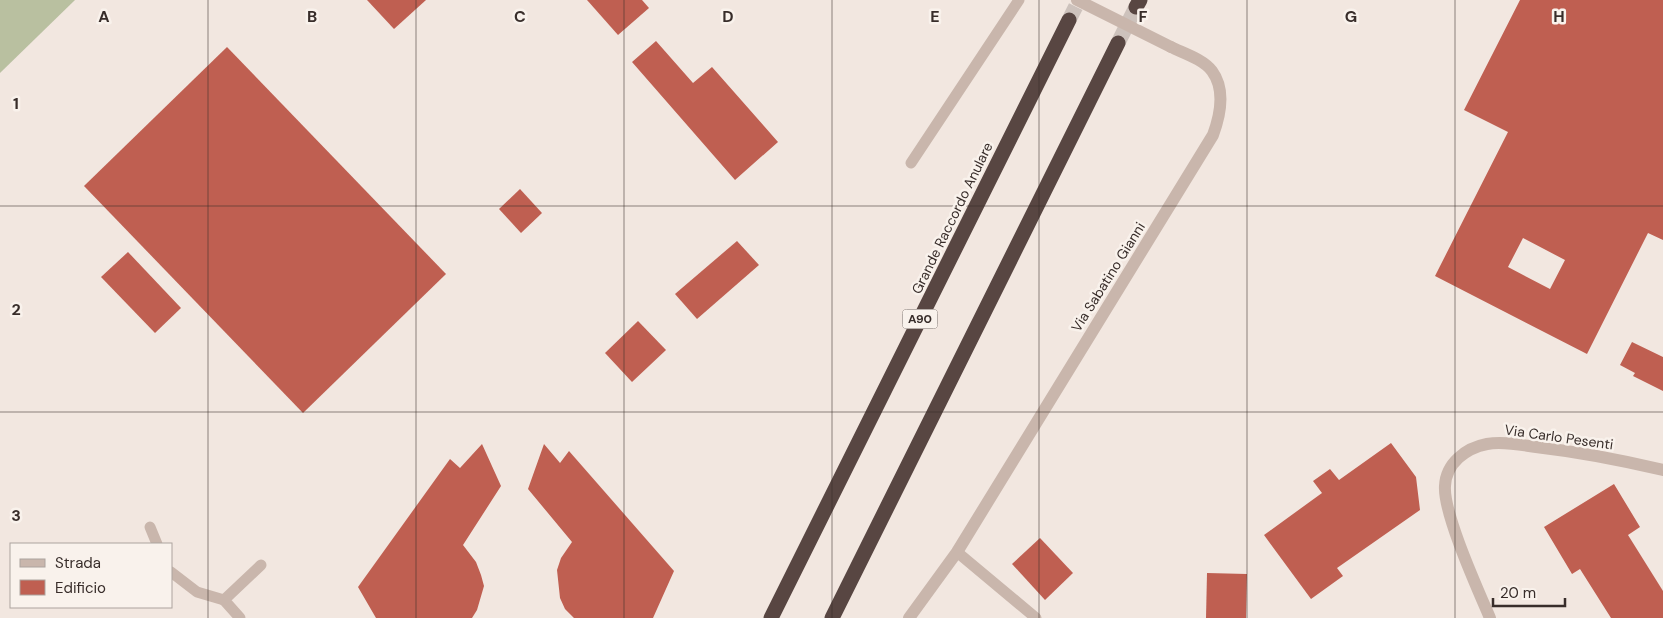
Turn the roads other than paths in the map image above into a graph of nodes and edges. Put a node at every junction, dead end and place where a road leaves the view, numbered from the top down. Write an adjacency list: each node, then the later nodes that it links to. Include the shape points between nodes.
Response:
1 (1019, 0): 5 (lane)
2 (1078, 0): 9 (street, Via Sabatino Gianni, bridge, via 1212,70 1220,100 1219,118 1212,135)
3 (1069, 20): 14 (highway, Grande Raccordo Anulare / A90)
4 (1118, 44): 15 (highway)
5 (911, 162)
6 (1663, 470): 18 (street, Via Carlo Pesenti, via 1564,450 1503,443 1476,448 1454,461 1446,478 1445,495 1454,528)
7 (150, 527): 8 (lane)
8 (157, 543)
9 (956, 552): 16 (street, Via Sabatino Gianni); 17 (lane)
10 (261, 565): 12 (lane)
11 (172, 573): 12 (lane, via 197,592)
12 (224, 600): 13 (lane)
13 (240, 618)
14 (771, 618)
15 (832, 618)
16 (909, 618)
17 (1036, 618)
18 (1490, 618)

